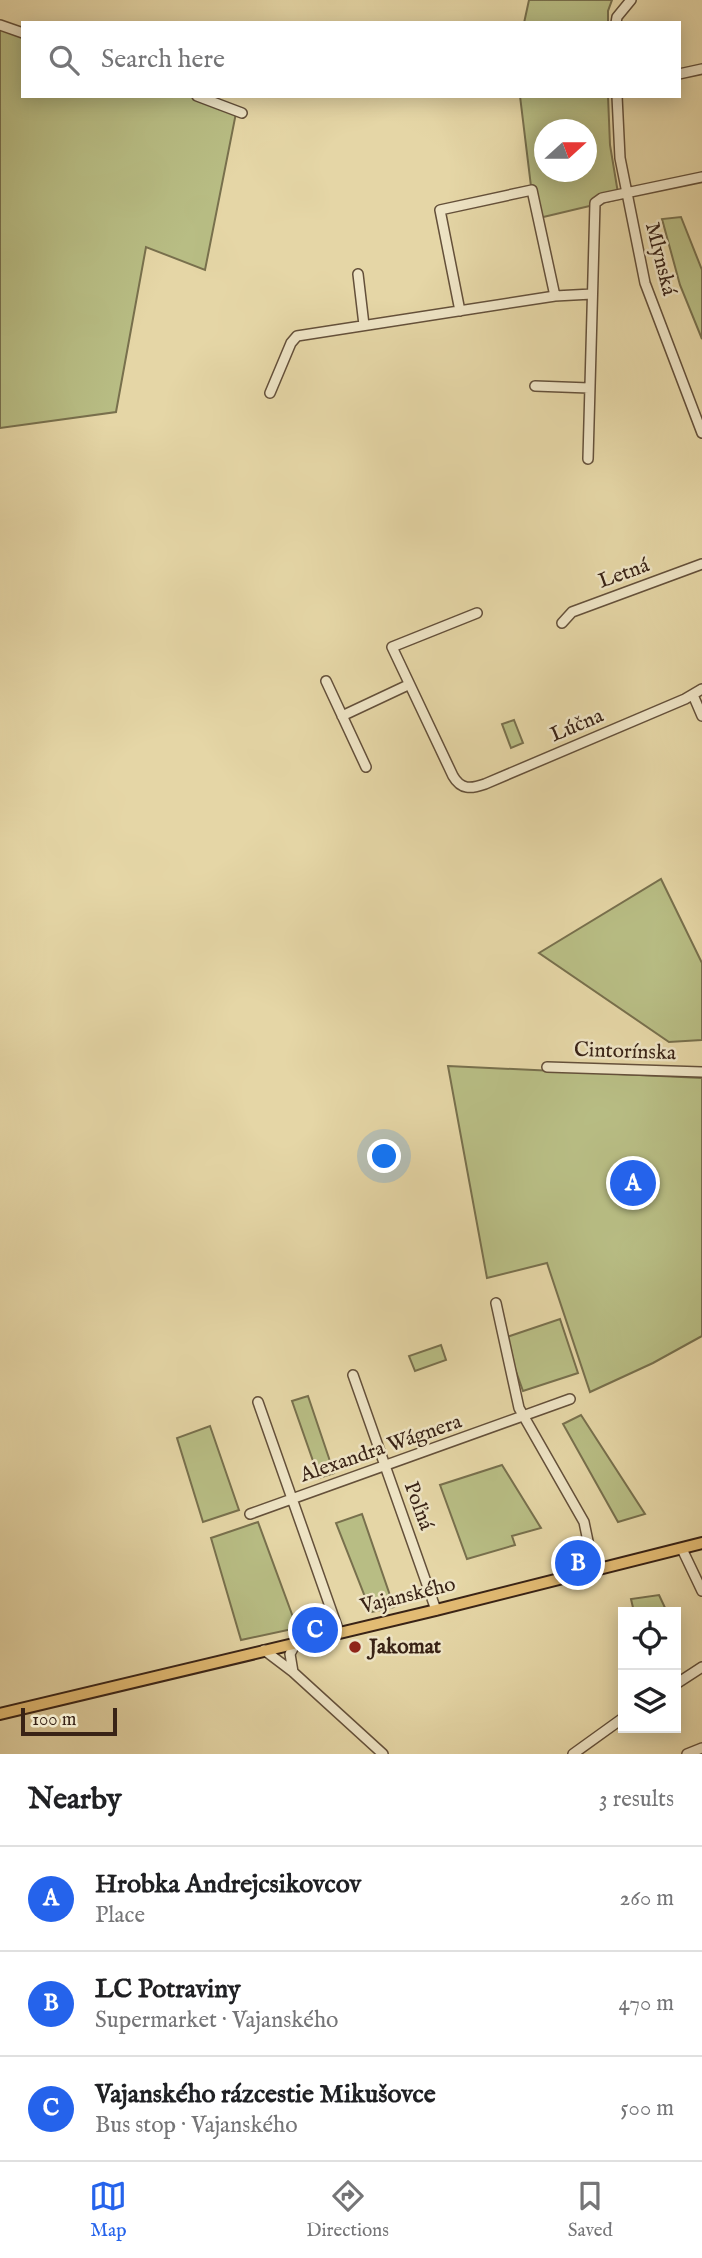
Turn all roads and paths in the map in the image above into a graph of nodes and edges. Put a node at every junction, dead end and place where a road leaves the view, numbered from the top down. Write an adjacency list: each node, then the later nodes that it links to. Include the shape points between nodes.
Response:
1 (631, 0): 2 (street)
2 (617, 21)
3 (0, 25): 4 (street)
4 (21, 32)
5 (702, 69): 6 (street)
6 (681, 74)
7 (202, 98): 9 (street)
8 (617, 98): 11 (street, Mlynská)
9 (242, 113)
10 (702, 178): 11 (street)
11 (627, 194): 13 (street, via 602,198 595,204); 20 (street, Mlynská, via 645,283)
12 (358, 274): 16 (street)
13 (592, 294): 14 (street); 18 (street)
14 (555, 296): 15 (street); 15 (street, via 532,190 440,210)
15 (460, 311): 16 (street)
16 (364, 325): 19 (street, via 297,336)
17 (535, 386): 18 (street)
18 (590, 388): 21 (street)
19 (270, 393)
20 (702, 433)
21 (588, 459)
22 (702, 564): 24 (street, Letná, via 572,612)
23 (477, 613): 26 (street, via 392,647)
24 (562, 623)
25 (326, 681): 29 (street)
26 (408, 685): 28 (street, Lúčna, via 453,776 469,788); 29 (street)
27 (702, 689): 28 (street, Lúčna)
28 (693, 695): 30 (street)
29 (342, 716): 31 (street)
30 (702, 716)
31 (366, 767)
32 (547, 1067): 33 (street, Cintorínska)
33 (702, 1072)
34 (496, 1303): 38 (street)
35 (352, 1375): 39 (street, Poľná)
36 (570, 1399): 38 (street, Alexandra Wágnera)
37 (258, 1402): 40 (street)
38 (523, 1418): 39 (street, Alexandra Wágnera); 44 (street, via 584,1522)
39 (385, 1467): 40 (street, Alexandra Wágnera); 46 (street, Poľná)
40 (294, 1498): 41 (street, Alexandra Wágnera); 47 (street)
41 (250, 1514)
42 (702, 1543): 43 (main road, Vajanského)
43 (682, 1549): 44 (main road, Vajanského); 45 (street)
44 (594, 1570): 46 (main road, Vajanského)
45 (702, 1591)
46 (436, 1610): 47 (main road, Vajanského)
47 (339, 1633): 48 (main road, Vajanského)
48 (296, 1643): 49 (main road, Vajanského); 51 (street, via 290,1654)
49 (264, 1650): 51 (street); 53 (main road, Vajanského)
50 (702, 1667): 52 (street)
51 (293, 1672): 56 (street)
52 (681, 1681)
53 (0, 1714)
54 (618, 1722): 57 (street)
55 (702, 1748): 58 (street)
56 (383, 1754)
57 (573, 1754)
58 (687, 1754)

